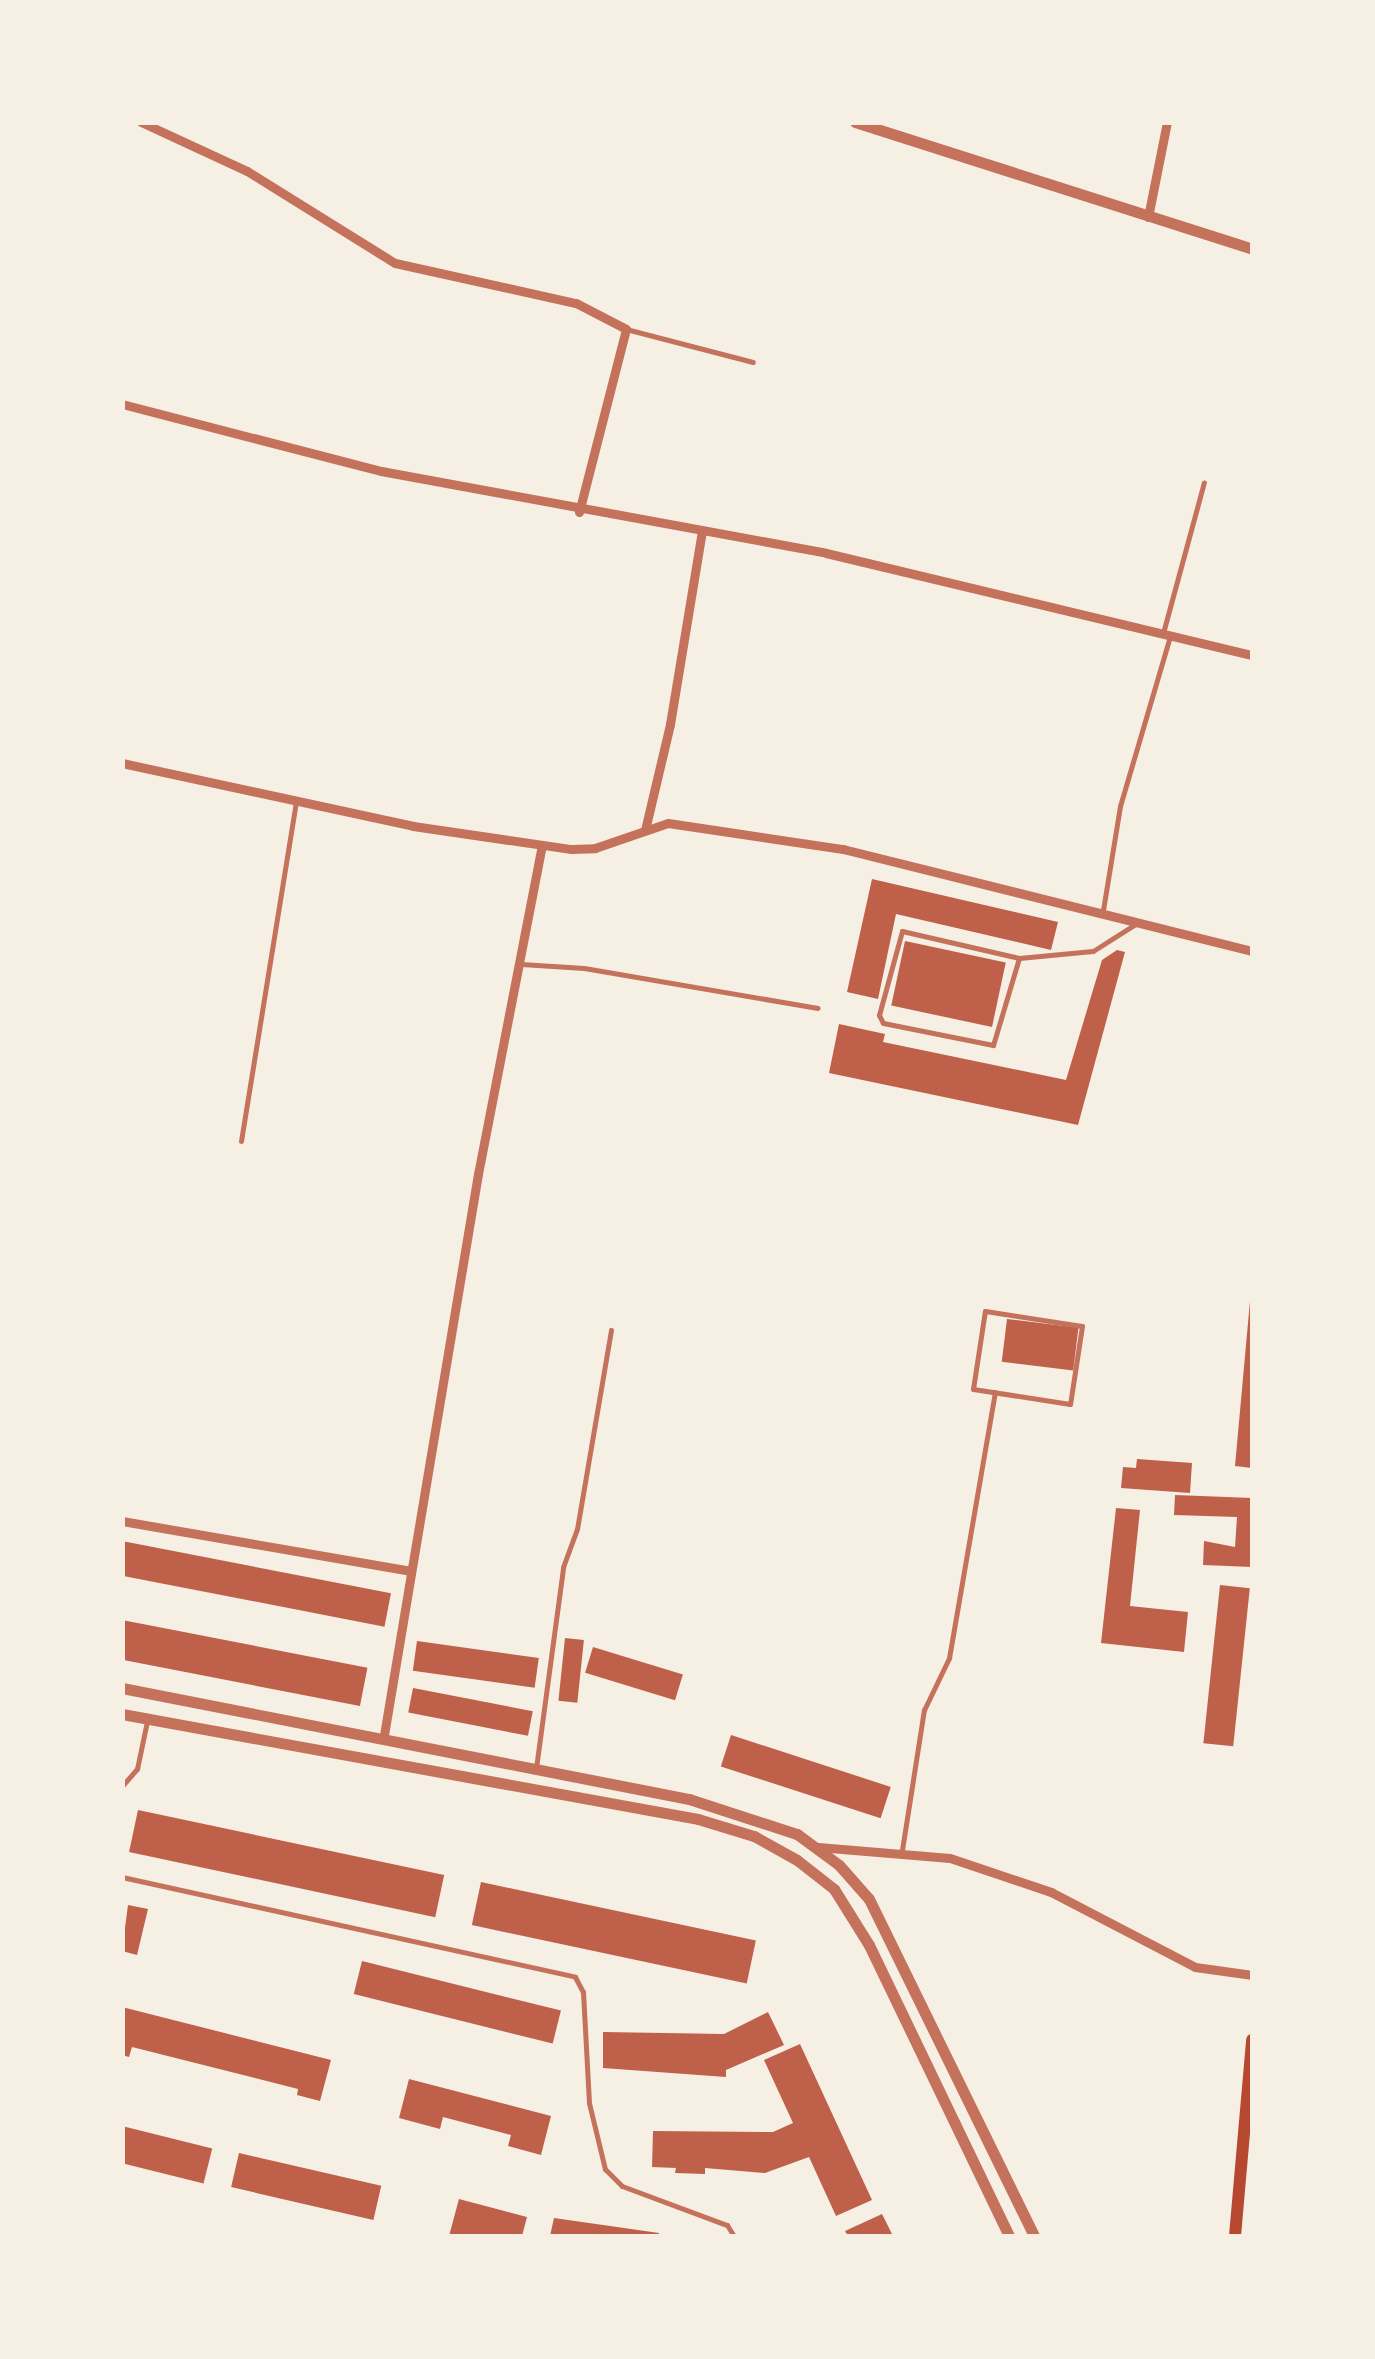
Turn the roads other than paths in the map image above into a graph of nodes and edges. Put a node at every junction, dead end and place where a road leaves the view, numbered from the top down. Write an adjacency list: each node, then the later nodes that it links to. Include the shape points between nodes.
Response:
1 (142, 122): 6 (street, via 247,171 395,263 576,303)
2 (854, 122): 4 (street)
3 (1167, 122): 4 (street)
4 (1148, 216): 5 (street)
5 (1252, 249)
6 (626, 329): 7 (lane); 10 (street)
7 (752, 362)
8 (122, 404): 10 (street, via 363,466)
9 (1204, 482): 12 (lane)
10 (580, 512): 11 (street)
11 (702, 532): 12 (street, via 826,553); 16 (street)
12 (1166, 635): 13 (street); 18 (lane, via 1120,806)
13 (1252, 655)
14 (122, 763): 15 (street)
15 (296, 803): 17 (street); 24 (lane)
16 (645, 830): 17 (street, via 596,848); 18 (street, via 668,822 843,849)
17 (542, 845): 22 (street)
18 (1103, 910): 19 (street)
19 (1138, 922): 20 (street); 21 (lane, via 1093,951)
20 (1252, 951)
21 (1020, 958): 21 (lane, via 993,1045 883,1023 879,1015 902,932)
22 (518, 964): 23 (lane, via 584,968); 28 (street)
23 (818, 1008)
24 (241, 1141)
25 (611, 1330): 33 (lane, via 577,1529 563,1567)
26 (996, 1392): 26 (lane, via 973,1389 985,1311 1082,1326 1070,1404); 36 (lane, via 949,1658 924,1710)
27 (122, 1521): 28 (street)
28 (410, 1571): 32 (street)
29 (122, 1688): 32 (street)
30 (122, 1714): 31 (street)
31 (148, 1717): 34 (lane, via 137,1769); 41 (street, via 698,1820 754,1836 797,1860 834,1889 869,1945)
32 (384, 1735): 33 (street)
33 (536, 1768): 35 (street, via 744,1812)
34 (122, 1786)
35 (818, 1847): 36 (street); 42 (street, via 869,1898)
36 (902, 1850): 38 (street, via 1051,1892 1195,1967)
37 (122, 1877): 40 (lane, via 575,1977 583,1992 592,2122 605,2169 622,2186 728,2224)
38 (1252, 1976)
39 (1252, 2040): 43 (main road)
40 (734, 2236)
41 (1009, 2236)
42 (1034, 2236)
43 (1235, 2236)

